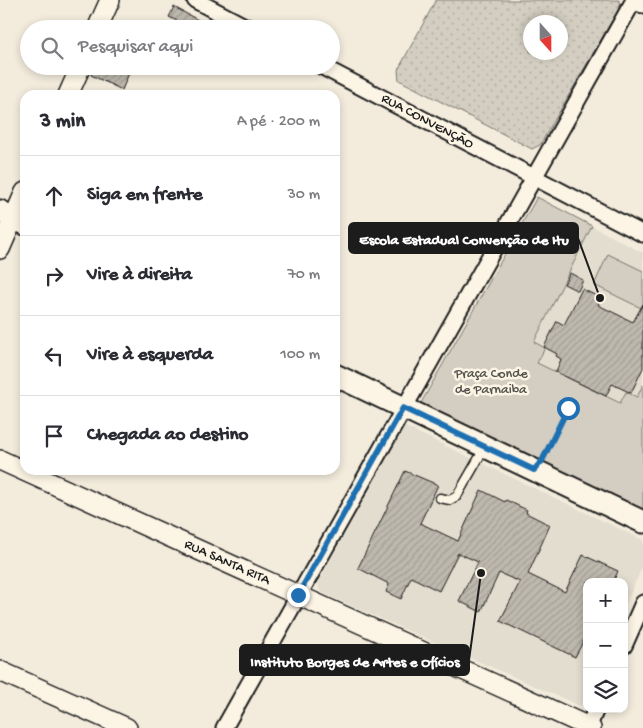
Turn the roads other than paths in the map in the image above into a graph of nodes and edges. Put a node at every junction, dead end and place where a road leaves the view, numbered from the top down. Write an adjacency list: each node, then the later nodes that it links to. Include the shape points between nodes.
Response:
1 (110, 0): 6 (street)
2 (195, 0): 7 (street)
3 (634, 0): 11 (street)
4 (639, 0): 5 (main road)
5 (643, 2)
6 (101, 20)
7 (233, 20)
8 (76, 75): 10 (street)
9 (339, 75): 11 (street, RUA CONVENÇÃO)
10 (70, 90)
11 (533, 177): 14 (street); 17 (street)
12 (20, 203): 13 (street)
13 (13, 218): 15 (street)
14 (643, 234)
15 (0, 249)
16 (340, 377): 17 (main road)
17 (403, 408): 18 (main road); 24 (street)
18 (486, 448): 22 (lane, via 457,496 450,500); 23 (main road)
19 (0, 460): 20 (street, RUA SANTA RITA)
20 (20, 469)
21 (33, 475): 24 (street, RUA SANTA RITA)
22 (440, 498)
23 (643, 522)
24 (298, 595): 30 (street); 31 (street, RUA SANTA RITA)
25 (643, 603): 26 (street)
26 (628, 637)
27 (0, 671): 29 (street)
28 (595, 713): 31 (street)
29 (127, 728)
30 (224, 728)
31 (589, 728)

